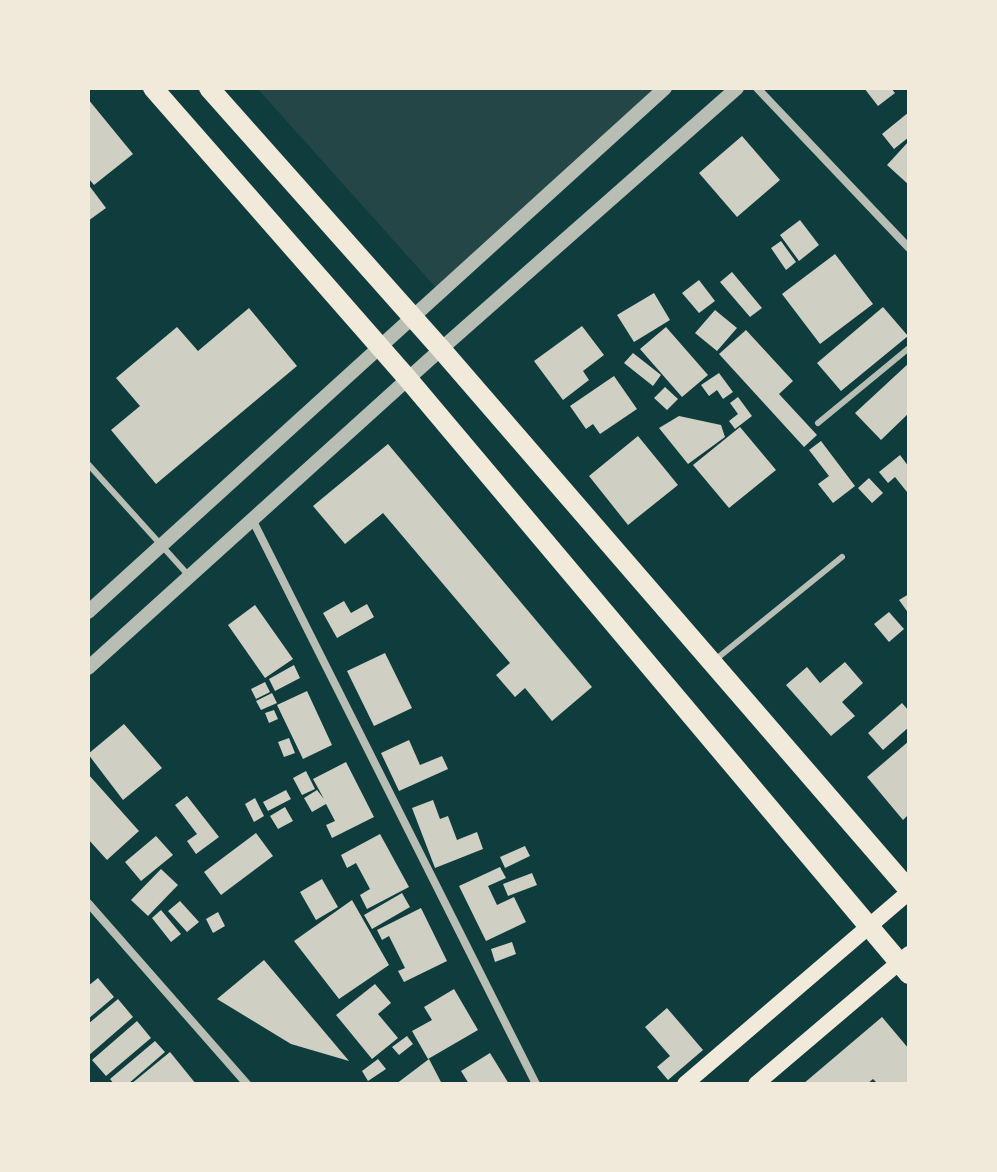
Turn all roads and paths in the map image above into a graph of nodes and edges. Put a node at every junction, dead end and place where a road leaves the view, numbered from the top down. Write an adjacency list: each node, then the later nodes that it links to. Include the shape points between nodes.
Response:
1 (153, 88): 8 (main road)
2 (209, 88): 7 (main road)
3 (665, 88): 7 (street)
4 (737, 88): 10 (street)
5 (757, 88): 6 (street)
6 (909, 248)
7 (411, 319): 8 (street); 10 (main road)
8 (380, 347): 11 (main road); 15 (street)
9 (909, 348): 12 (lane)
10 (441, 349): 11 (street); 19 (main road)
11 (408, 379): 14 (street); 23 (main road)
12 (818, 423)
13 (88, 464): 15 (lane)
14 (253, 521): 17 (street); 26 (street)
15 (162, 545): 17 (lane); 18 (street)
16 (842, 557): 19 (lane)
17 (190, 577): 20 (street)
18 (88, 612)
19 (713, 662): 21 (main road)
20 (88, 668)
21 (909, 891): 23 (main road)
22 (88, 903): 25 (street)
23 (869, 928): 24 (main road); 27 (main road)
24 (906, 963): 28 (main road)
25 (247, 1084)
26 (536, 1084)
27 (685, 1084)
28 (756, 1084)

